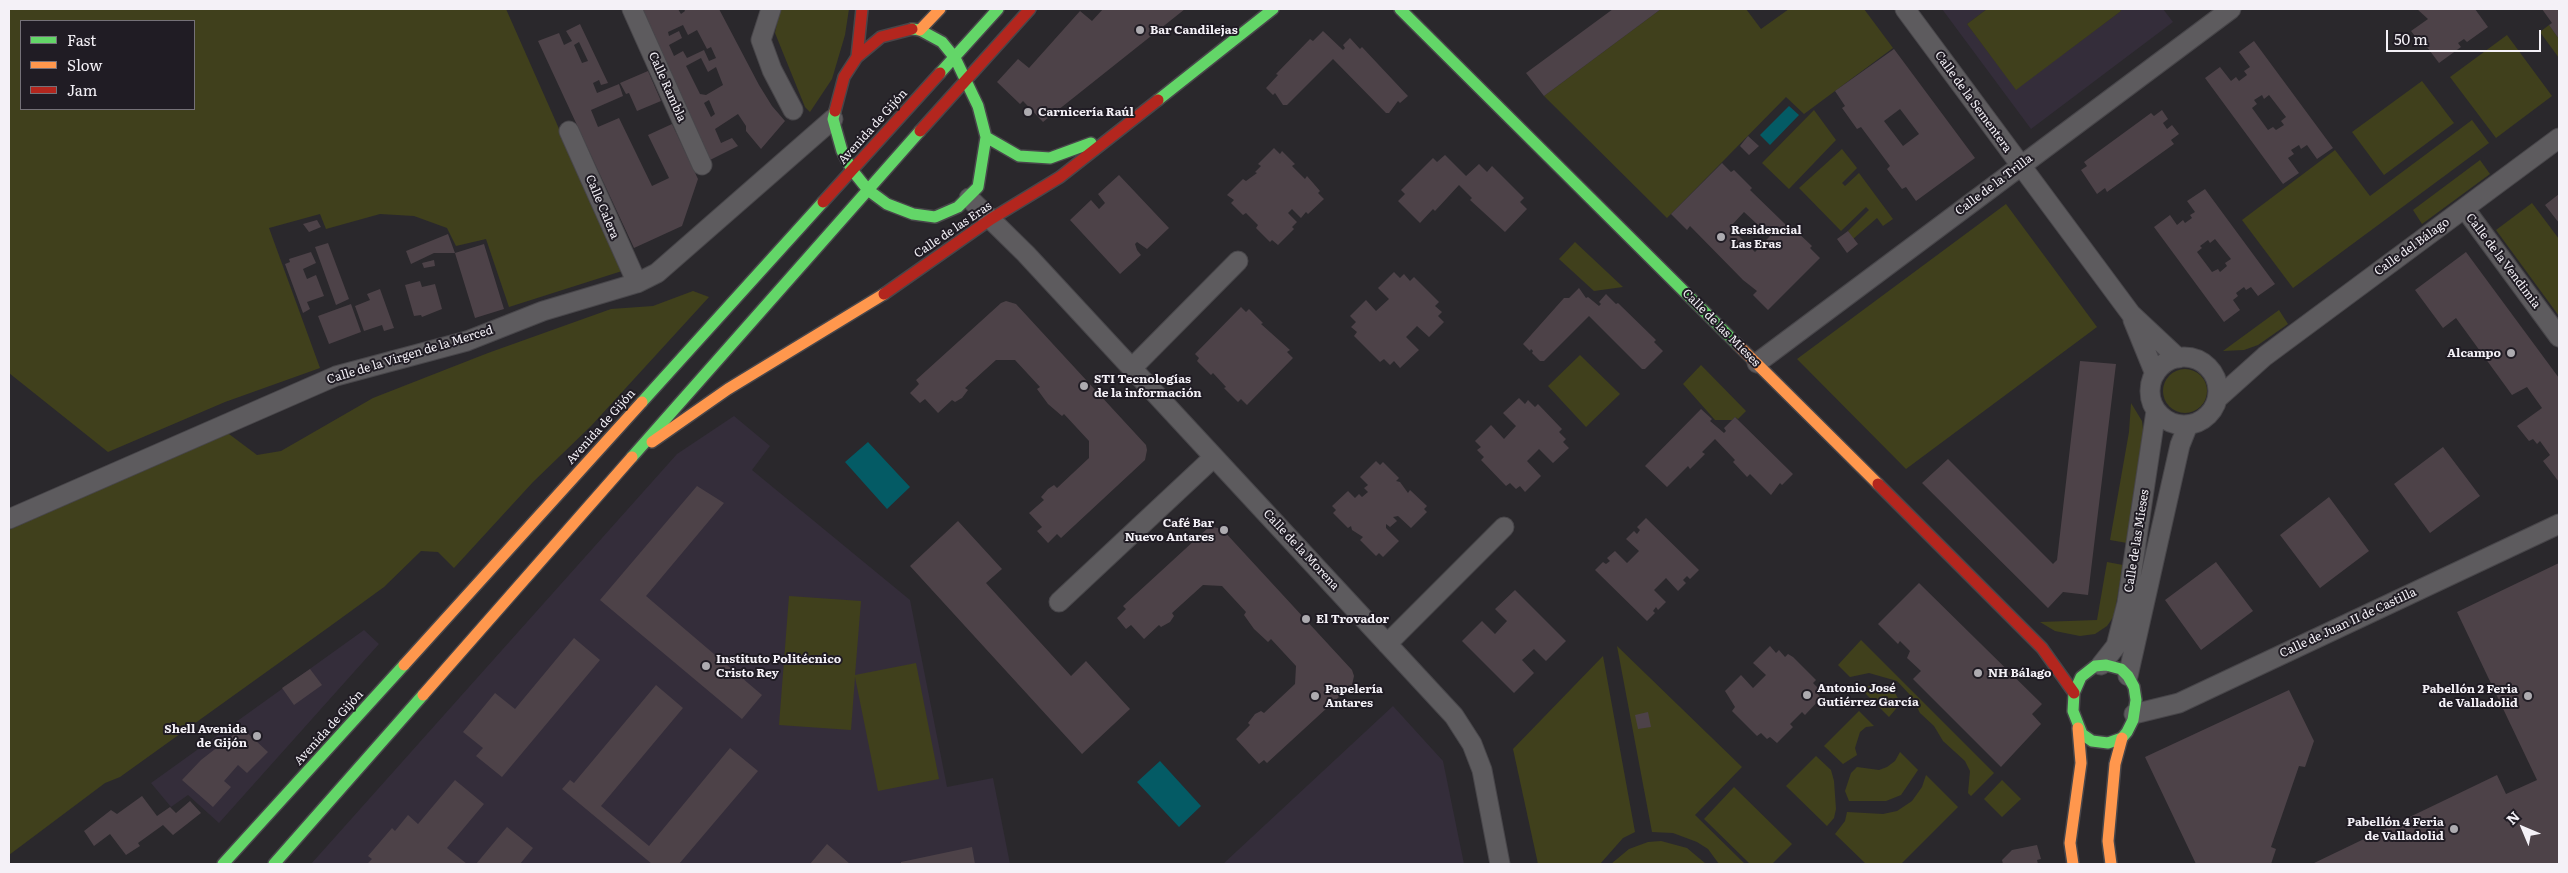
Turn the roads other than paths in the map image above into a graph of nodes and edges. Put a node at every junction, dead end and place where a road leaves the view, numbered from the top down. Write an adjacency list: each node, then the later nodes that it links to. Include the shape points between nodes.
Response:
1 (632, 9): 22 (street, Calle Rambla)
2 (771, 9): 16 (street, via 761,40)
3 (862, 9): 13 (main road)
4 (940, 9): 12 (main road)
5 (998, 9): 14 (main road, Avenida de Gijón)
6 (1030, 9): 15 (main road)
7 (1273, 9): 18 (main road, Calle de las Eras)
8 (1400, 9): 36 (main road, Calle de las Mieses)
9 (1905, 9): 23 (street, Calle de la Sementera)
10 (2231, 9): 23 (street, Calle de la Trilla)
11 (909, 16): 12 (main road)
12 (916, 30): 13 (main road, via 881,37); 14 (main road, via 942,42)
13 (857, 57): 17 (main road, via 844,78)
14 (955, 58): 15 (main road); 24 (main road, Avenida de Gijón)
15 (966, 80): 20 (main road, via 978,106); 25 (main road)
16 (793, 110)
17 (833, 119): 24 (main road, via 842,151); 31 (street, Calle de la Virgen de la Merced, via 657,273)
18 (1124, 127): 20 (main road, via 1050,158 1019,156); 28 (main road, Calle de las Eras, via 1060,177)
19 (569, 131): 31 (street, Calle Calera)
20 (986, 137): 26 (main road, via 978,187)
21 (2559, 138): 27 (street, Calle del Bálago)
22 (702, 165)
23 (2019, 166): 32 (street, Calle de la Sementera); 36 (street, Calle de la Trilla)
24 (852, 170): 25 (main road); 57 (main road, Avenida de Gijón)
25 (868, 190): 26 (main road, via 887,204 913,214 935,216); 43 (main road)
26 (964, 203): 28 (street, Calle de la Morena); 29 (main road)
27 (2465, 209): 33 (street, Calle de la Vendimia); 34 (street, Calle del Bálago)
28 (991, 219): 29 (main road, Calle de las Eras); 37 (street, Calle de la Morena)
29 (951, 247): 43 (main road, Calle de las Eras, via 892,289 728,389)
30 (1238, 261): 37 (street)
31 (637, 283): 45 (street, Calle de la Virgen de la Merced, via 543,311 467,340 336,376)
32 (2131, 314): 35 (street, Calle de la Sementera); 38 (street, Calle de la Sementera)
33 (2559, 337)
34 (2266, 356): 39 (street, Calle del Bálago); 40 (street, Calle del Bálago)
35 (2178, 358): 38 (street, via 2166,363); 39 (street, via 2197,360)
36 (1757, 363): 50 (main road, Calle de las Mieses)
37 (1132, 368): 44 (street, Calle de la Morena)
38 (2155, 374): 41 (street, via 2150,394)
39 (2213, 374): 40 (street, via 2218,388)
40 (2217, 399): 42 (street, via 2207,416)
41 (2156, 411): 42 (street, via 2170,422); 51 (street, Calle de las Mieses, via 2127,604 2116,646)
42 (2188, 424): 52 (street, Calle de las Mieses, via 2180,445)
43 (634, 454): 58 (main road)
44 (1214, 457): 48 (street); 49 (street, Calle de la Morena)
45 (9, 519)
46 (2559, 524): 54 (street, Calle de Juan II de Castilla, via 2178,703)
47 (1504, 527): 49 (street)
48 (1059, 602)
49 (1387, 644): 59 (street, Calle de la Morena, via 1454,716 1472,744 1482,770)
50 (2042, 648): 51 (main road, Calle de las Mieses); 53 (main road, Calle de las Mieses)
51 (2083, 666): 52 (main road, via 2113,666); 53 (main road)
52 (2128, 676): 54 (main road, via 2136,694)
53 (2074, 693): 55 (main road, via 2073,711)
54 (2134, 714): 56 (main road)
55 (2078, 728): 56 (main road, via 2087,738 2098,743); 60 (main road, via 2081,763 2070,843)
56 (2122, 738): 61 (main road, via 2115,764 2108,841)
57 (223, 864)
58 (274, 864)
59 (1500, 864)
60 (2073, 864)
61 (2111, 864)

